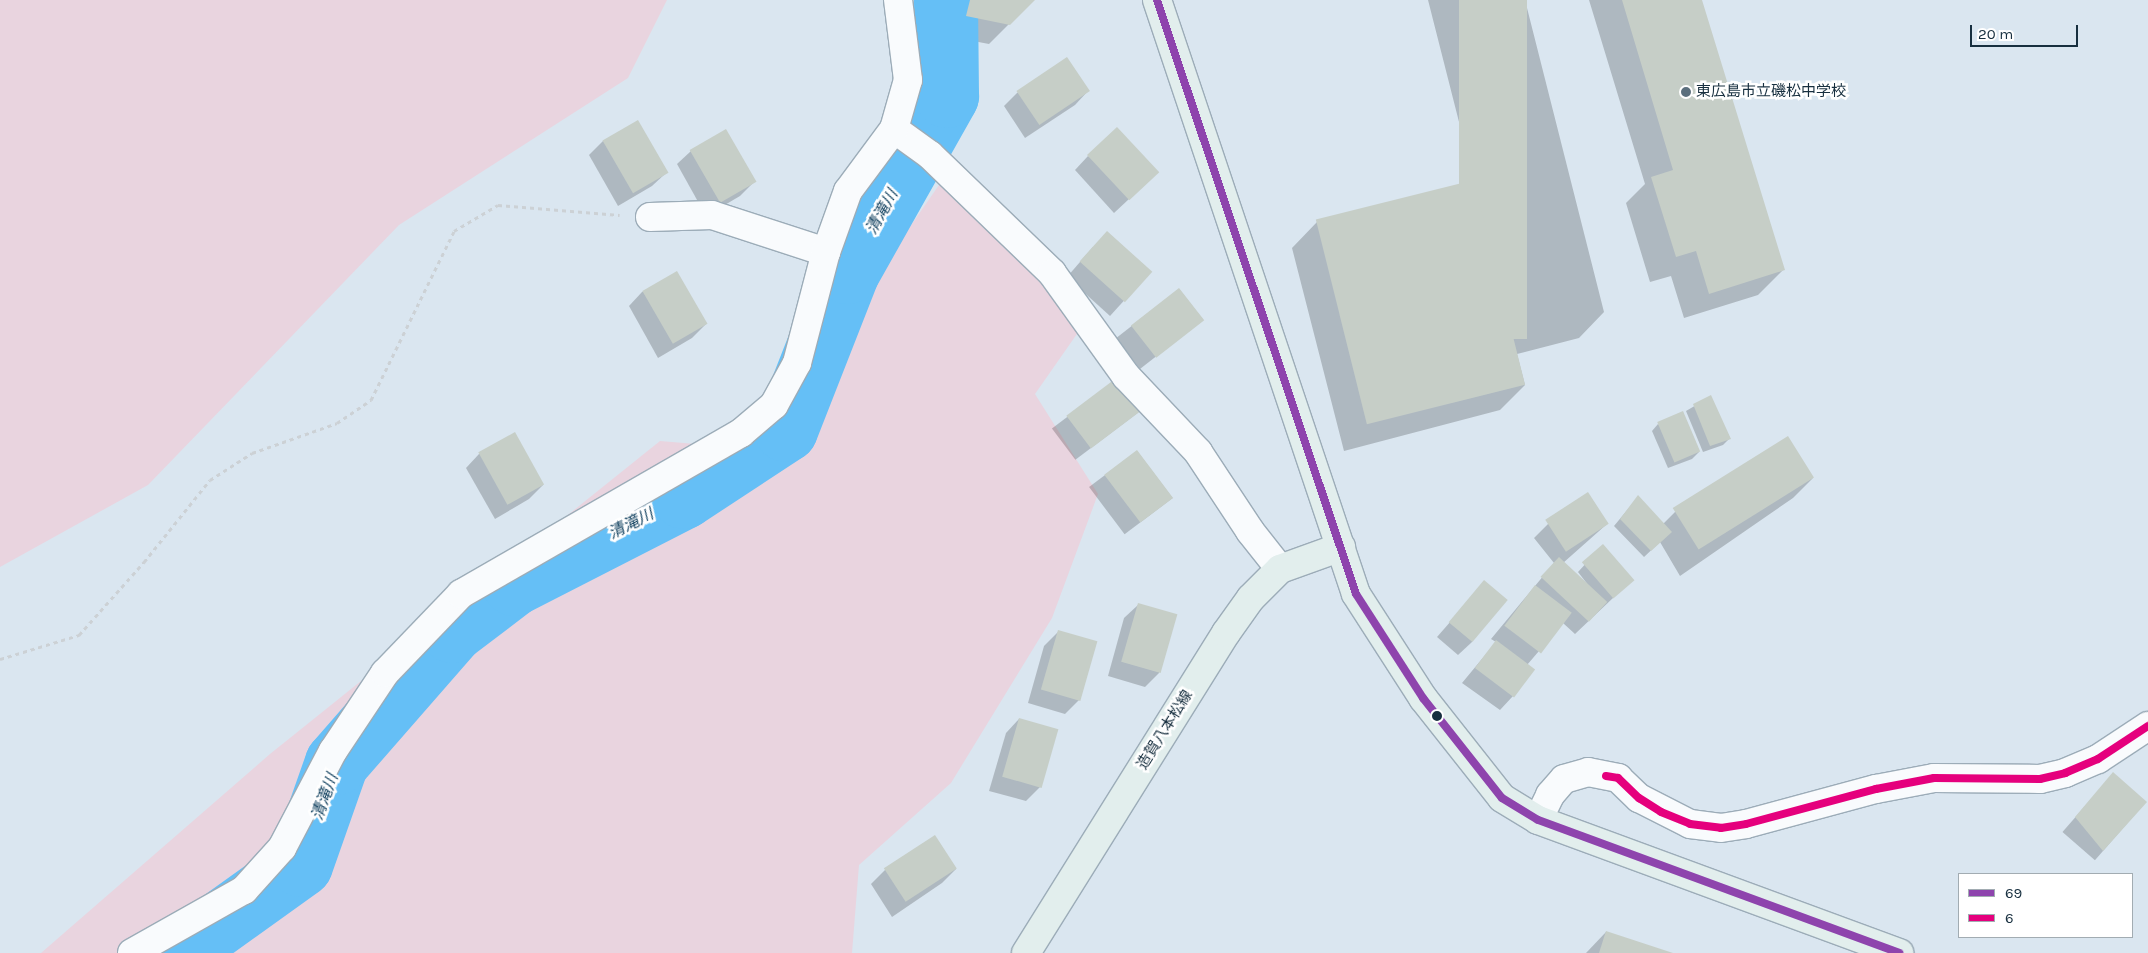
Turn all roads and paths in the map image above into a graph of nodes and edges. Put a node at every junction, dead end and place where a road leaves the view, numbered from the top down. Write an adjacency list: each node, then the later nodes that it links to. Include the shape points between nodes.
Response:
1 (898, 0): 3 (street, via 908,80)
2 (1157, 0): 6 (main road)
3 (898, 130): 5 (street, via 848,191); 7 (street, via 930,155 1052,273 1126,376 1198,452 1250,531)
4 (650, 217): 5 (street, via 712,215); 8 (path, via 498,205 454,231 370,400 337,423 252,453 210,480 144,562 79,635)
5 (826, 252): 11 (street, via 797,363 774,405 741,433 461,594 384,674 333,751 282,848 244,890)
6 (1341, 547): 7 (main road, 造賀八本松線); 10 (main road, via 1356,594 1423,698 1502,798)
7 (1280, 569): 12 (main road, 造賀八本松線, via 1251,598 1226,633)
8 (0, 659)
9 (2148, 726): 10 (street, via 2098,759 2065,774 2040,779 1934,778 1876,788 1756,822 1721,828 1690,824 1639,798 1618,778 1588,772 1564,779 1550,796)
10 (1538, 820): 13 (main road)
11 (132, 953)
12 (1026, 953)
13 (1899, 953)

